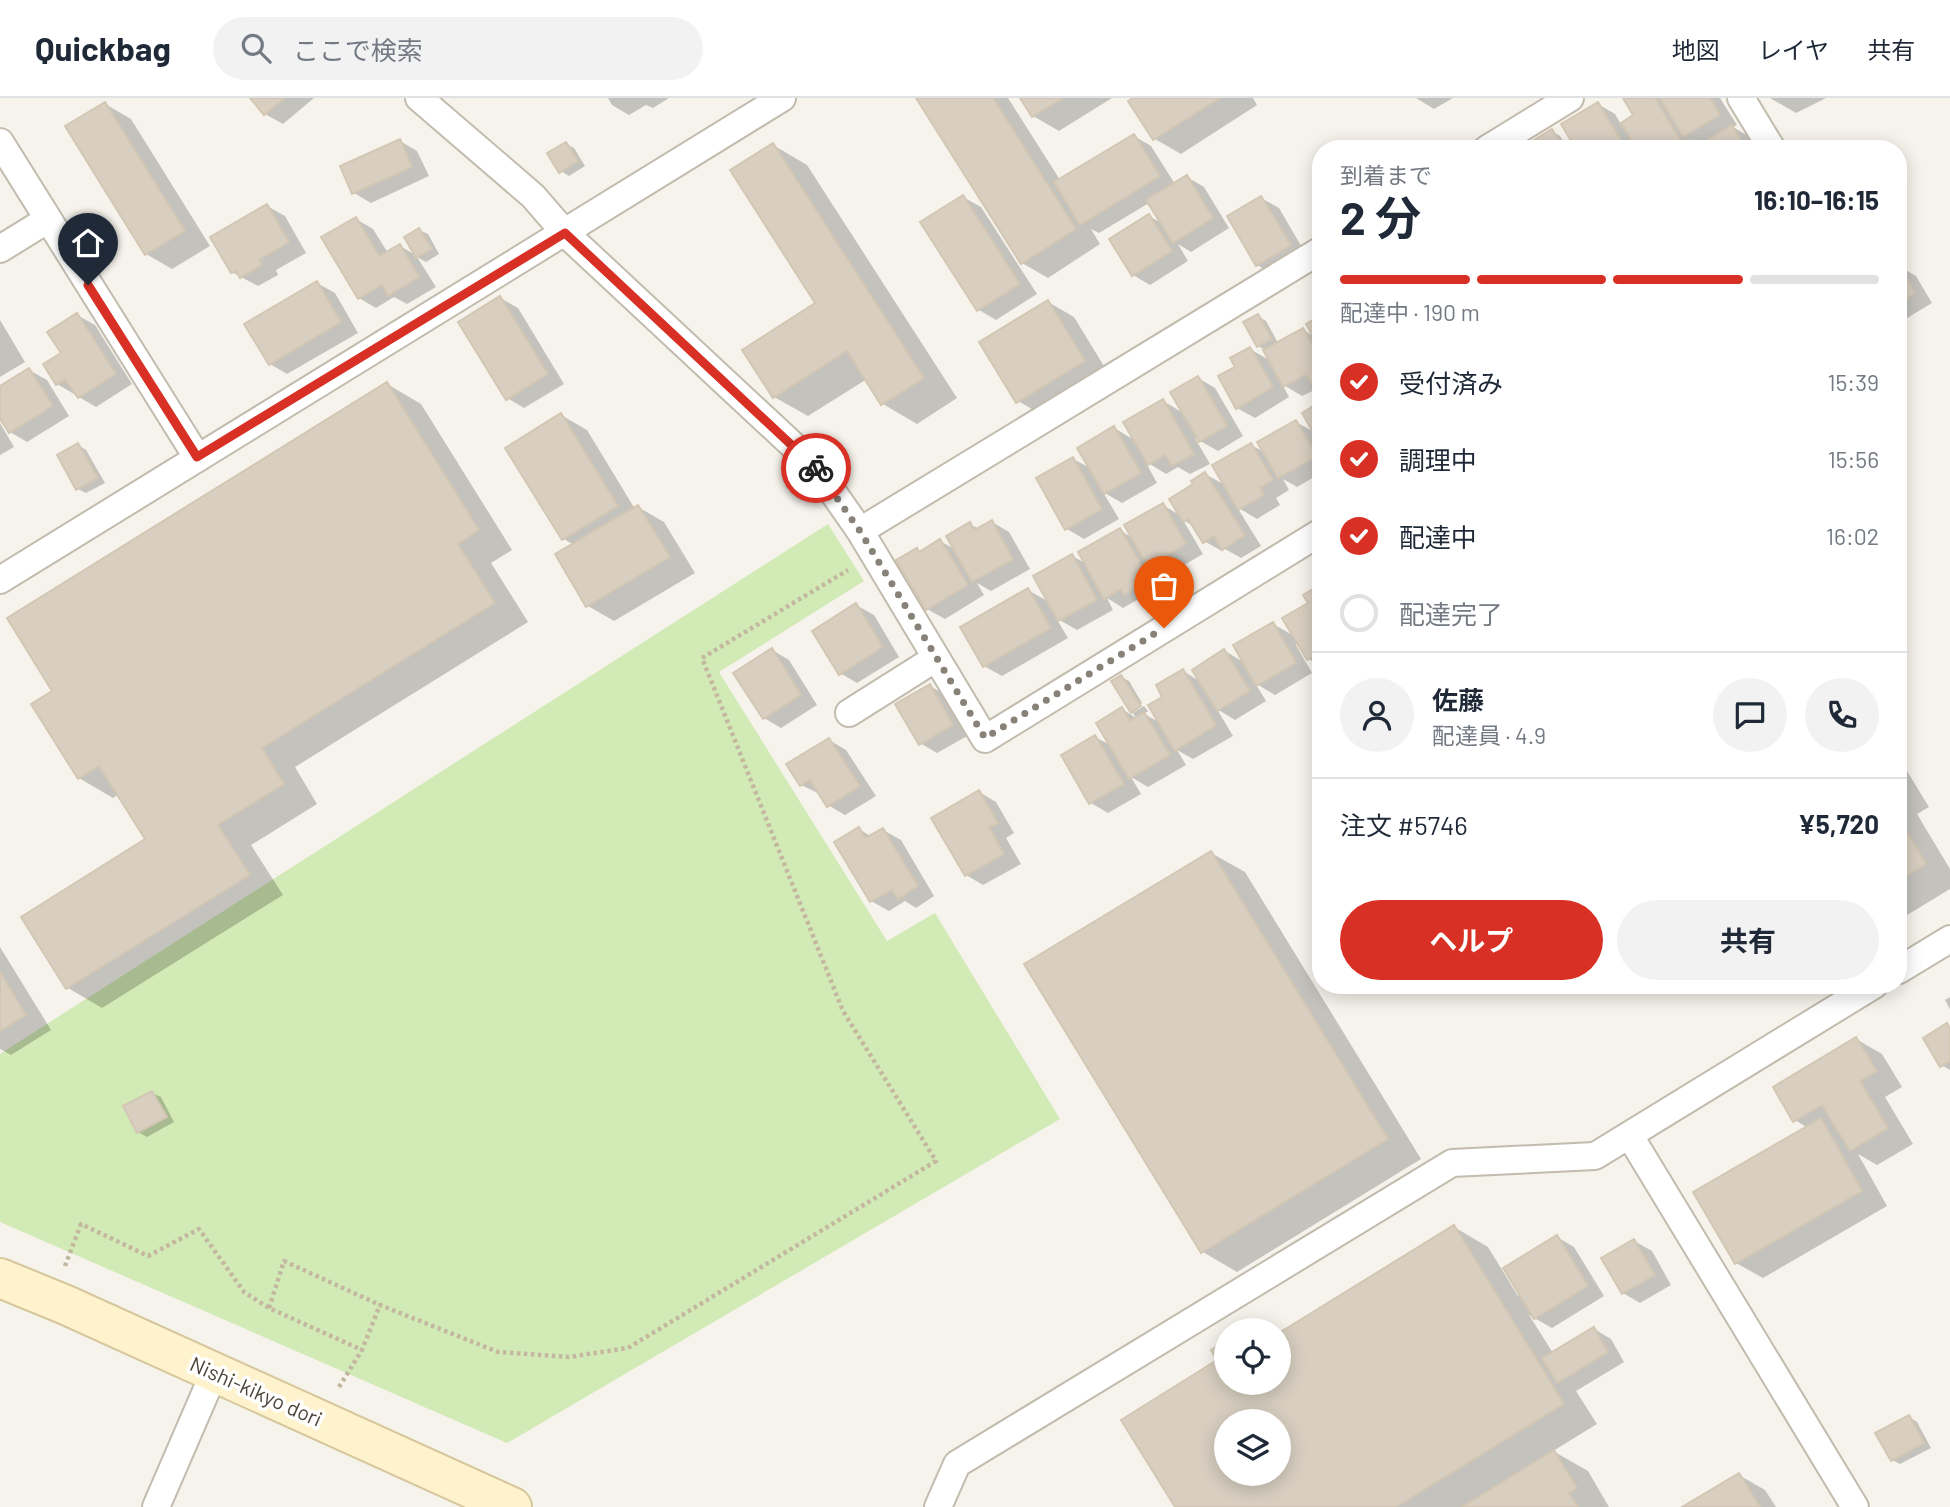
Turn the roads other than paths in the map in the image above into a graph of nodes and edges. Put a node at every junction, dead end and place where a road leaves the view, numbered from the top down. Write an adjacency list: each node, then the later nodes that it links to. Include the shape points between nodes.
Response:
1 (419, 98): 9 (street, via 533,196)
2 (782, 98): 9 (street)
3 (1570, 98): 5 (street)
4 (1741, 98): 6 (street)
5 (1502, 140)
6 (1767, 140)
7 (0, 142): 8 (street)
8 (47, 220): 10 (street); 12 (street)
9 (565, 233): 12 (street); 13 (street, via 814,465)
10 (0, 249)
11 (1312, 255): 13 (street)
12 (197, 457): 15 (street)
13 (860, 531): 16 (street)
14 (1312, 537): 16 (street, via 985,738)
15 (0, 580)
16 (936, 659): 17 (street)
17 (849, 713)
18 (1950, 939): 19 (street)
19 (1907, 965)
20 (1859, 994): 21 (street)
21 (1630, 1136): 26 (street, via 1595,1156 1452,1163 957,1464); 27 (street)
22 (0, 1278): 23 (street, Nishi-kikyo dori)
23 (214, 1373): 24 (street); 25 (street, Nishi-kikyo dori)
24 (156, 1507)
25 (512, 1507)
26 (938, 1507)
27 (1856, 1507)

